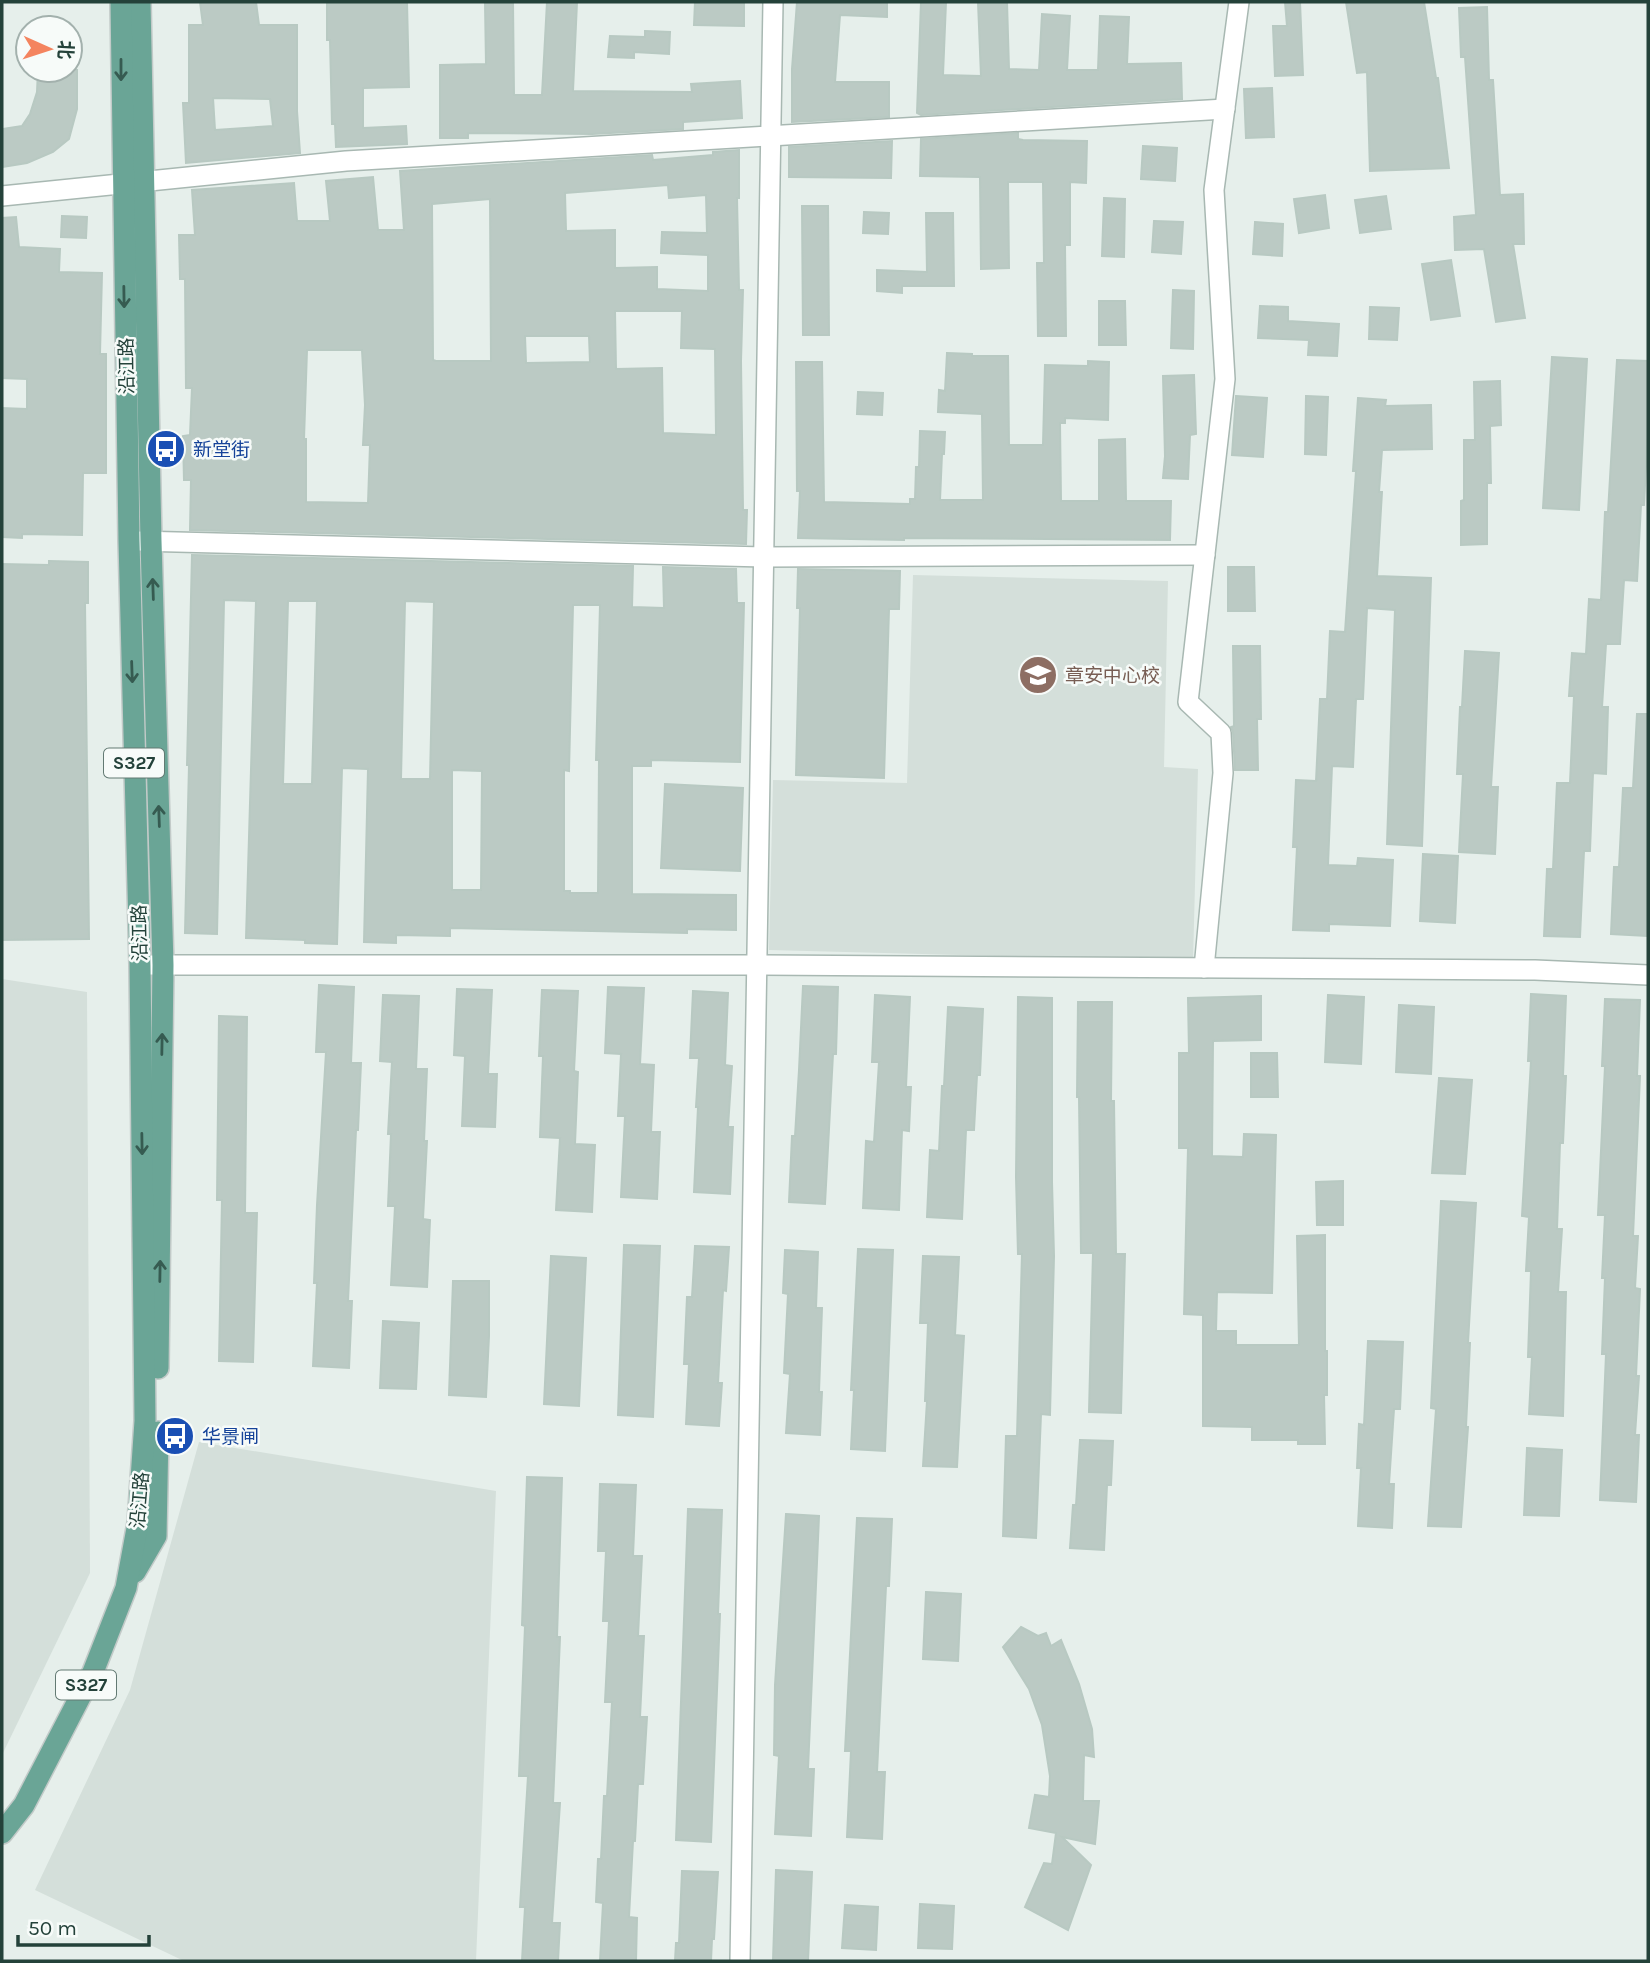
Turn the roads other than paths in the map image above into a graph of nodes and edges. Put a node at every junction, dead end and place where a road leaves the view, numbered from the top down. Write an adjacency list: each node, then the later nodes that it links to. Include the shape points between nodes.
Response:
1 (121, 2): 7 (main road, 沿江路 / S327, one-way to 7)
2 (140, 2): 7 (main road, 沿江路)
3 (773, 2): 6 (street)
4 (1238, 2): 5 (street)
5 (1225, 109): 6 (street); 11 (street, via 1214,190 1226,379)
6 (771, 137): 7 (street, via 346,160); 12 (street)
7 (133, 182): 8 (street); 9 (main road, 沿江路 / S327, one-way to 9); 10 (main road, 沿江路)
8 (2, 196)
9 (129, 541): 10 (street); 13 (main road, 沿江路 / S327, one-way to 13)
10 (152, 541): 12 (street); 14 (main road, 沿江路, one-way to 10)
11 (1205, 555): 12 (street); 16 (street, via 1188,702 1222,733 1223,773)
12 (764, 558): 15 (street)
13 (140, 965): 14 (street); 18 (main road, 沿江路 / S327, one-way to 18, via 145,1421 138,1523)
14 (163, 965): 15 (street); 18 (main road, 沿江路, one-way to 14, via 156,1536)
15 (757, 965): 16 (street); 20 (street)
16 (1205, 968): 17 (street)
17 (1648, 975)
18 (126, 1588): 19 (main road, 沿江路 / S327, via 93,1672 24,1805)
19 (2, 1833)
20 (740, 1961)

